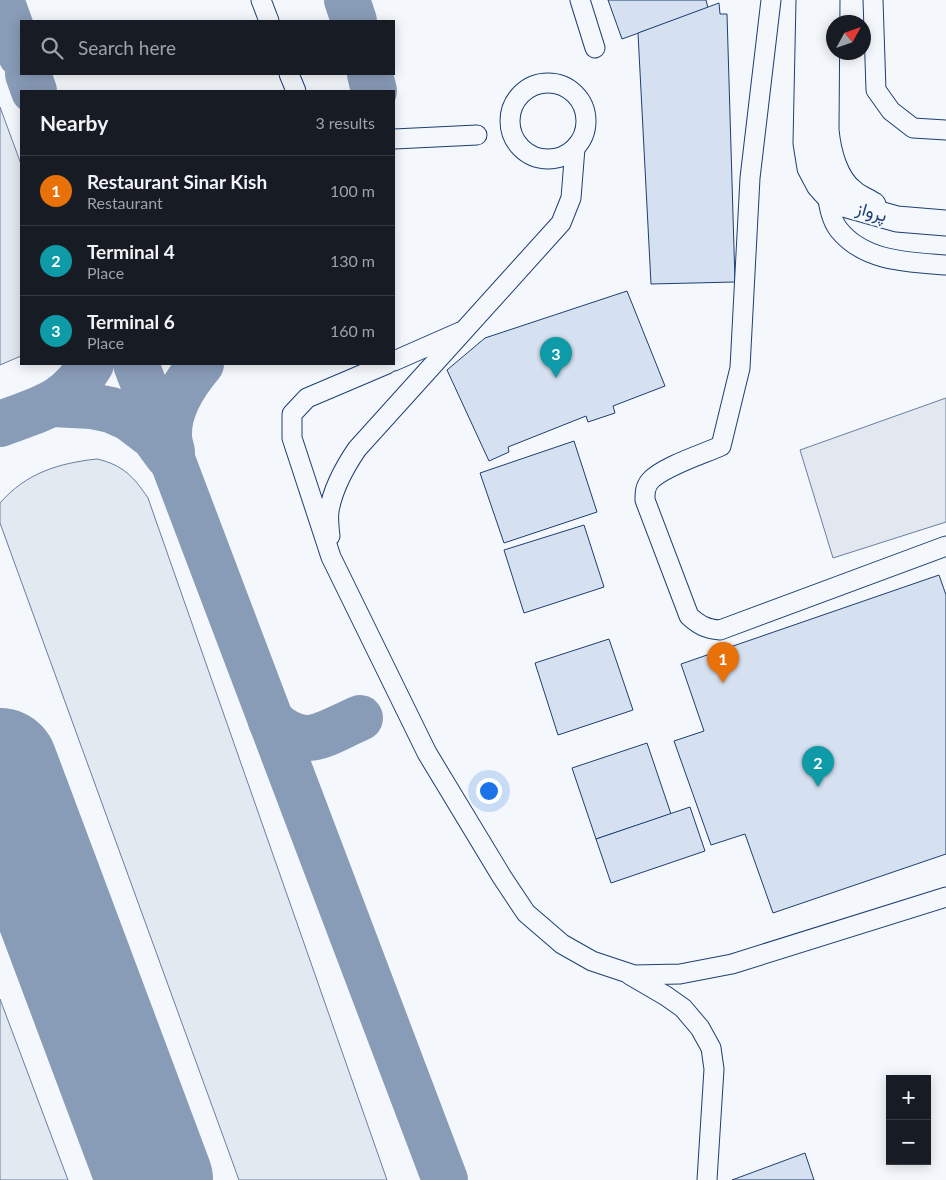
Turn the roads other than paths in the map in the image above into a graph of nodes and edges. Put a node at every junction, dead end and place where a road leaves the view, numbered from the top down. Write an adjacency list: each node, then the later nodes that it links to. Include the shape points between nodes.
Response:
1 (260, 0): 7 (lane)
2 (580, 0): 8 (lane)
3 (771, 0): 22 (lane, via 750,178 740,368 721,446 658,474 648,483 644,491 645,500 689,616 708,629 720,630)
4 (809, 0): 15 (main road, via 806,143 810,168)
5 (827, 0): 16 (main road, پرواز, via 828,149 839,175 852,192)
6 (873, 0): 11 (lane, via 876,90 891,111 913,128)
7 (269, 20)
8 (595, 48)
9 (289, 75): 10 (lane)
10 (296, 90)
11 (946, 130)
12 (477, 135): 13 (lane)
13 (395, 139)
14 (576, 148): 14 (lane, via 586,126 583,107 572,92 549,83 537,84 517,98 510,116 512,135 528,154 540,159 553,159); 19 (lane, via 571,198 561,223)
15 (826, 194): 16 (main road, پرواز, via 840,203); 18 (lane, via 838,229 851,242 893,260)
16 (897, 219): 17 (main road)
17 (946, 223)
18 (946, 265)
19 (466, 330): 20 (lane); 23 (lane, via 357,449 348,463 335,488 329,513)
20 (395, 361)
21 (385, 365): 23 (lane, via 307,398 292,414 292,438)
22 (946, 546)
23 (331, 557): 25 (lane, via 427,753 526,913 562,944 592,961)
24 (946, 897): 25 (lane, via 732,964 680,974 634,975)
25 (626, 972): 26 (lane, via 683,1008 711,1048 714,1069)
26 (707, 1180)

